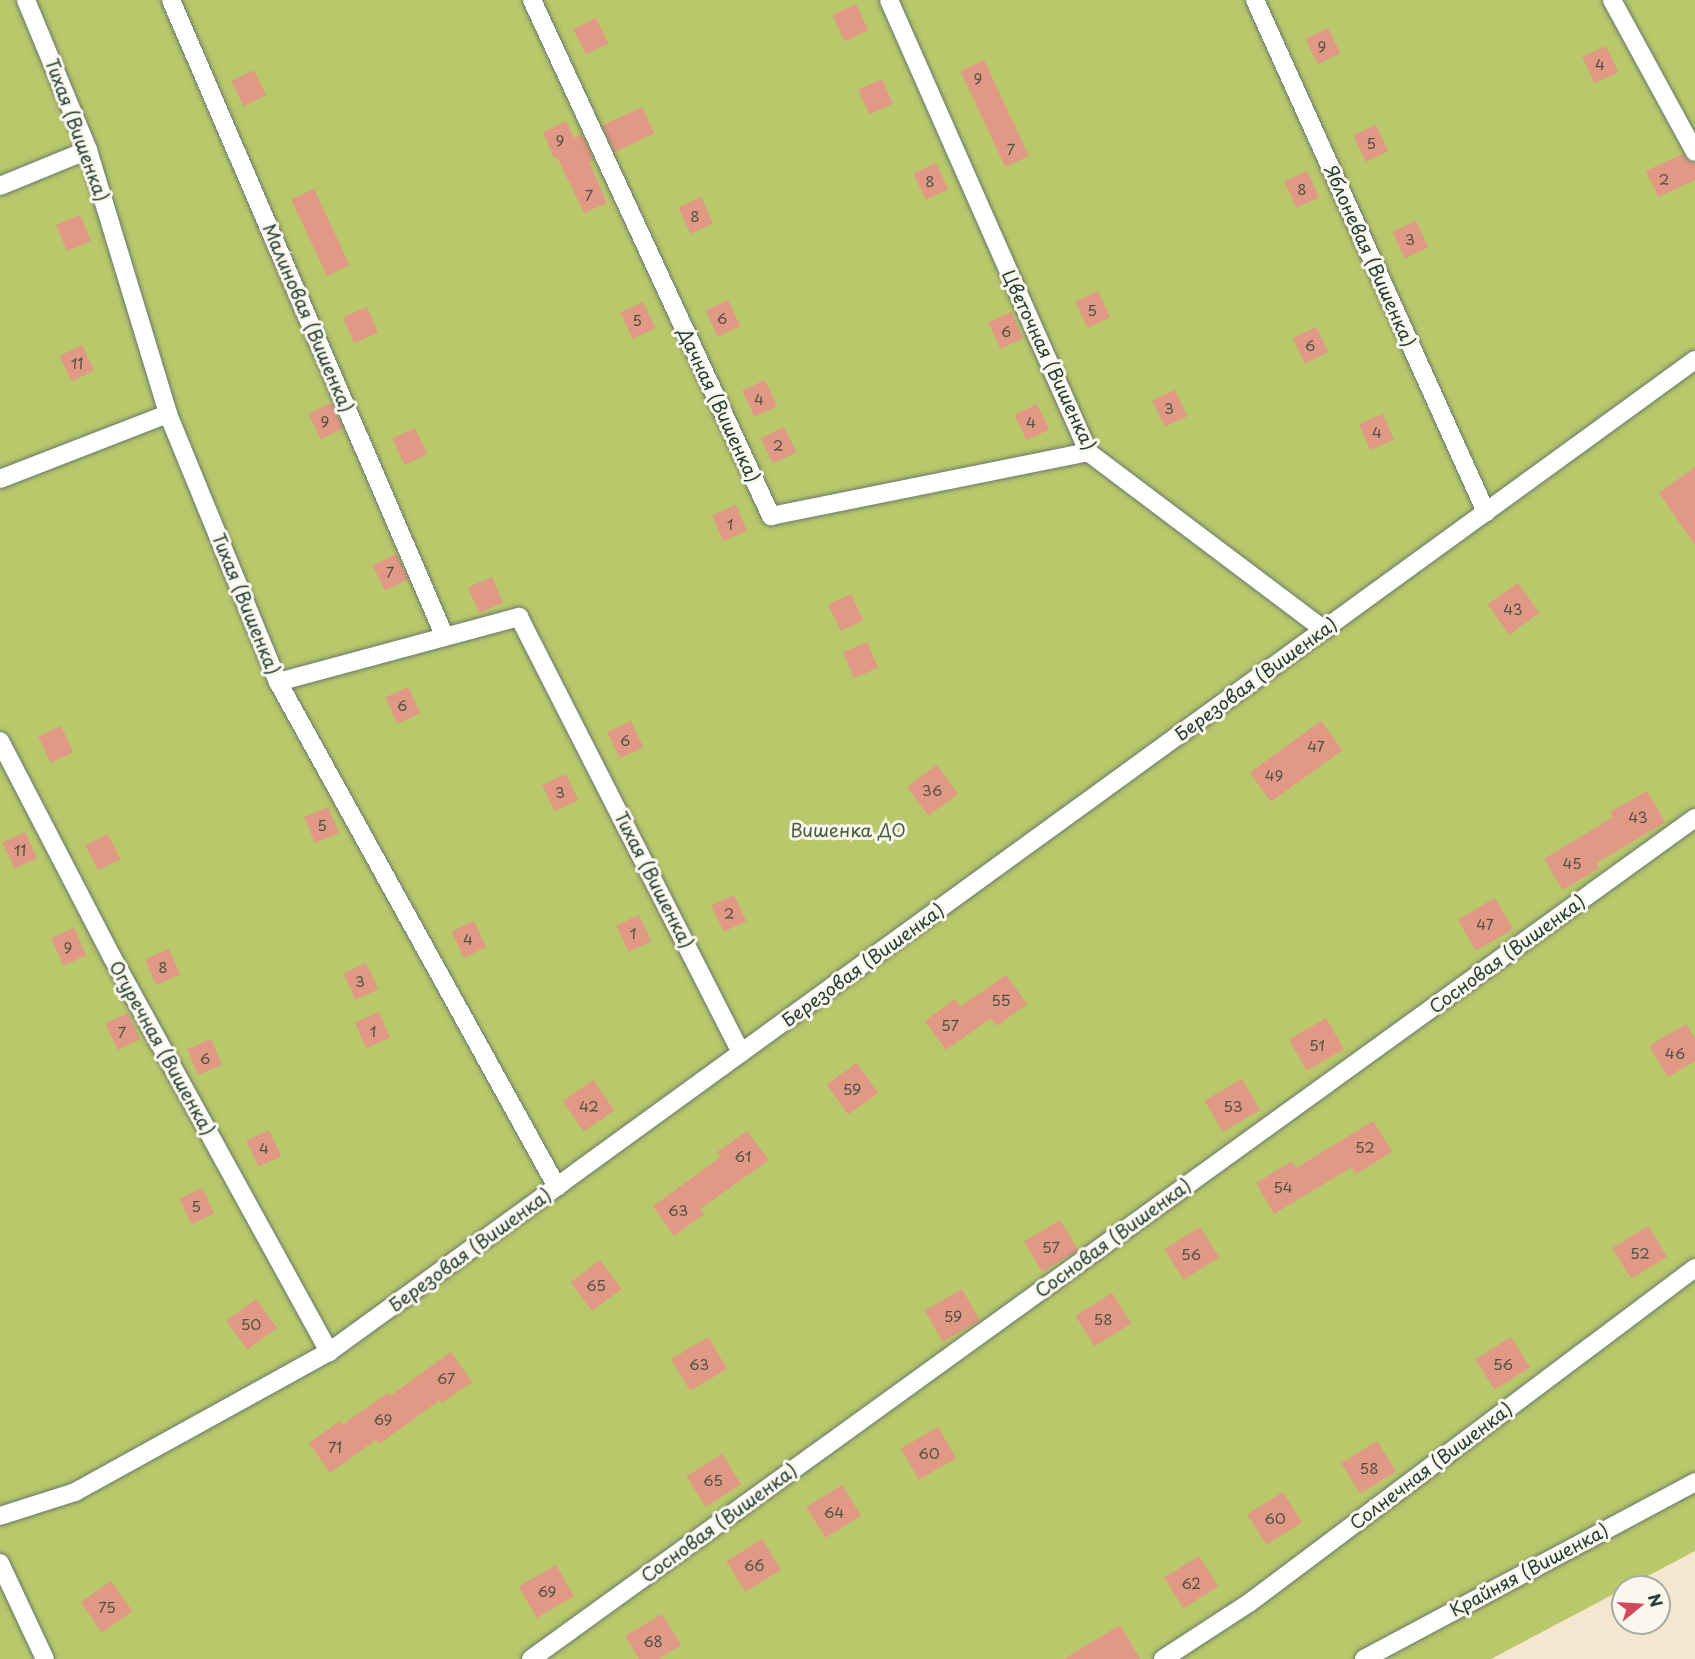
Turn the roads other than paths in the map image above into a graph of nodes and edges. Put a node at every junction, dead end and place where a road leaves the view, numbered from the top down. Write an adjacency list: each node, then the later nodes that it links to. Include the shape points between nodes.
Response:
1 (26, 0): 7 (lane, Тихая (Вишенка))
2 (171, 0): 16 (lane, Малиновая (Вишенка))
3 (532, 0): 12 (lane, Дачная (Вишенка), via 771,516)
4 (889, 0): 12 (lane, Цветочная (Вишенка))
5 (1255, 0): 14 (lane, Яблоневая (Вишенка))
6 (1612, 0): 8 (lane)
7 (88, 150): 9 (lane); 11 (lane, Тихая (Вишенка))
8 (1695, 152)
9 (0, 186)
10 (1695, 360): 14 (lane, Березовая (Вишенка))
11 (168, 414): 13 (lane); 17 (lane, Тихая (Вишенка))
12 (1088, 452): 15 (lane, Цветочная (Вишенка))
13 (0, 479)
14 (1486, 512): 15 (lane, Березовая (Вишенка))
15 (1324, 630): 20 (lane, Березовая (Вишенка))
16 (445, 637): 17 (lane, Тихая (Вишенка)); 20 (lane, Тихая (Вишенка), via 519,617)
17 (278, 682): 21 (lane)
18 (0, 741): 23 (lane, Огуречная (Вишенка), via 112,957)
19 (1695, 818): 28 (lane, Сосновая (Вишенка))
20 (741, 1053): 21 (lane, Березовая (Вишенка))
21 (557, 1187): 23 (lane, Березовая (Вишенка))
22 (1695, 1268): 29 (lane, Солнечная (Вишенка), via 1249,1603)
23 (329, 1352): 25 (lane, Березовая (Вишенка), via 75,1492)
24 (1695, 1482): 30 (lane, Крайняя (Вишенка))
25 (0, 1516)
26 (0, 1563): 27 (lane)
27 (45, 1659)
28 (531, 1659)
29 (1163, 1659)
30 (1364, 1659)

